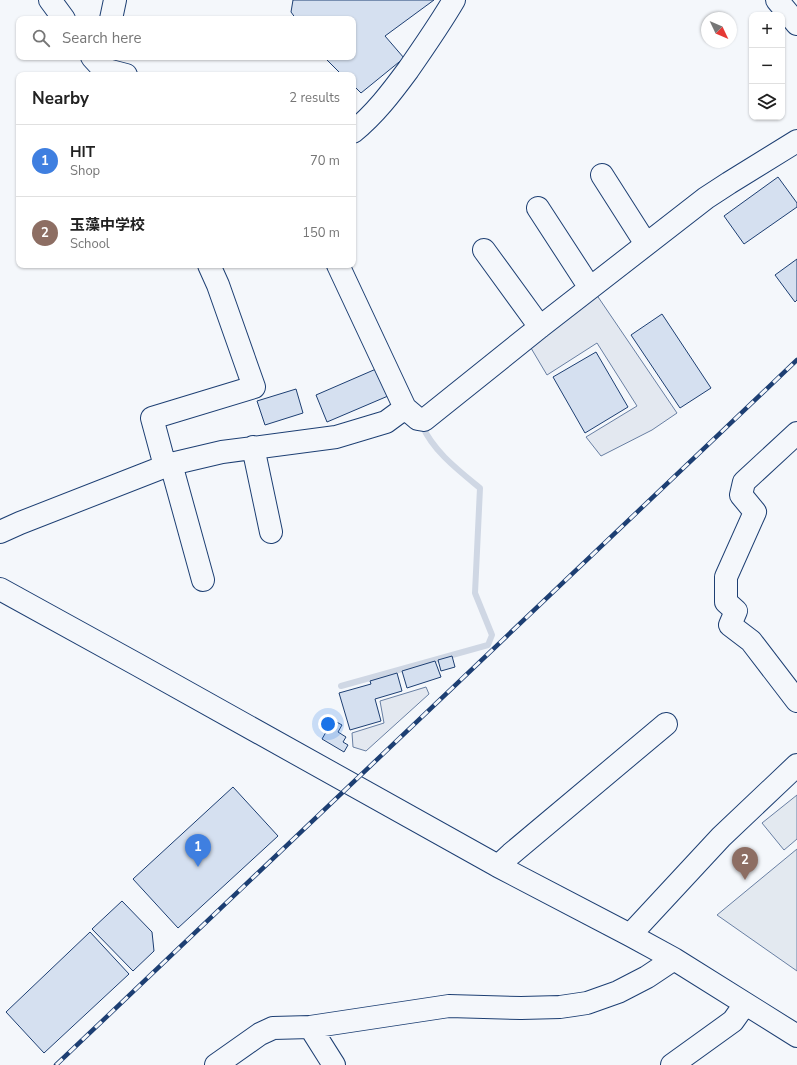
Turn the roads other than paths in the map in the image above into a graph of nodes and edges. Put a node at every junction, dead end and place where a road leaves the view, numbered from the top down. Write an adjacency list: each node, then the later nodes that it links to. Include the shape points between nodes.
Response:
1 (50, 0): 5 (street)
2 (115, 0): 6 (street)
3 (454, 0): 10 (street, via 434,34 387,99)
4 (777, 0): 7 (street)
5 (62, 16)
6 (112, 16)
7 (797, 24)
8 (100, 61): 9 (street)
9 (120, 72)
10 (356, 130)
11 (797, 141): 14 (street, via 729,182)
12 (602, 175): 14 (street)
13 (538, 208): 18 (street)
14 (646, 244): 18 (street)
15 (484, 250): 19 (street)
16 (210, 268): 23 (street, via 254,387 152,418)
17 (339, 268): 20 (street)
18 (590, 288): 19 (street)
19 (540, 327): 20 (street, via 424,420)
20 (405, 408): 22 (street, via 386,422 336,437)
21 (797, 433): 28 (street, via 744,482 741,495 755,512 726,577 726,602 736,611 730,624 751,641)
22 (253, 447): 23 (street); 25 (street)
23 (168, 465): 24 (street); 26 (street)
24 (0, 532)
25 (271, 532)
26 (203, 580)
27 (0, 589): 31 (street)
28 (797, 702)
29 (666, 724): 31 (street)
30 (797, 765): 32 (street, via 721,837)
31 (498, 866): 32 (street)
32 (630, 935): 33 (street)
33 (674, 959): 34 (street); 35 (street, via 618,992 588,1003 529,1008 449,1006)
34 (745, 1004): 36 (street); 39 (street, via 733,1021)
35 (310, 1027): 37 (street, via 273,1028 260,1034); 38 (street)
36 (797, 1036)
37 (216, 1065)
38 (334, 1065)
39 (672, 1065)

